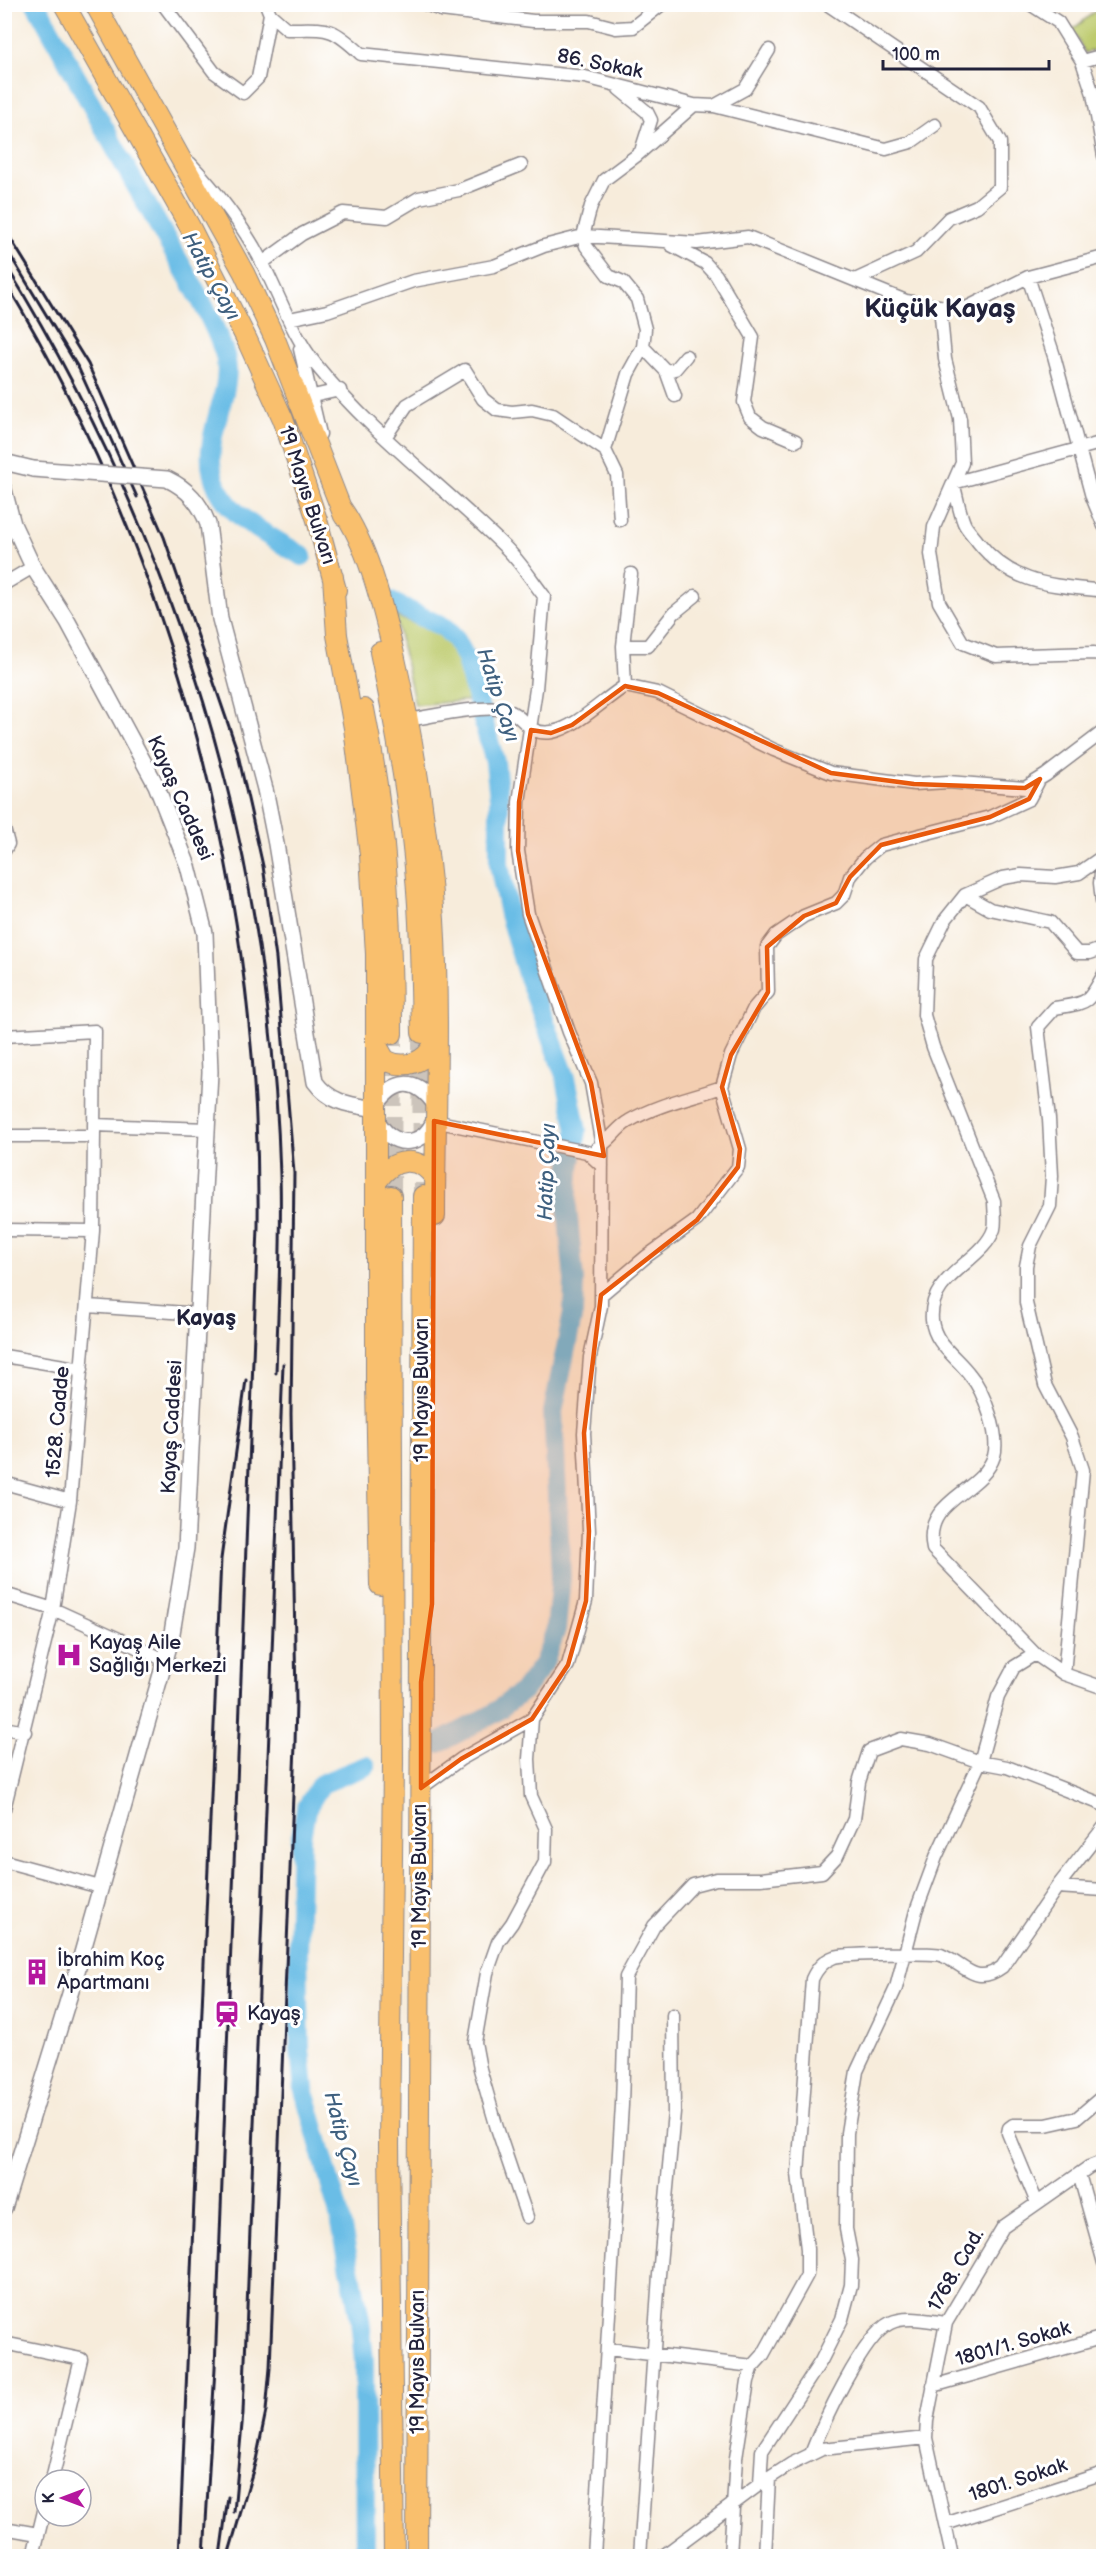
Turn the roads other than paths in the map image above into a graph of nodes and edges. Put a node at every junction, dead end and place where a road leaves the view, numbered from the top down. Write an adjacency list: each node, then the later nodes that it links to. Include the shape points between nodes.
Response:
1 (64, 4): 69 (highway, 19 Mayıs Bulvarı, via 190,227 247,340 284,419 318,520 333,577 354,728 370,855)
2 (95, 4): 16 (highway, 19 Mayıs Bulvarı)
3 (163, 4): 8 (street, via 214,72 243,93 258,78)
4 (425, 4): 5 (street, 86. Sokak, via 441,10 533,21 589,21 616,28 633,27)
5 (662, 4)
6 (827, 4): 25 (street, via 979,107 1000,142 1000,187 977,206 949,218 916,252)
7 (1030, 4): 11 (street, via 1058,22)
8 (268, 9): 12 (street, 86. Sokak, via 287,29 338,32 361,54 585,77)
9 (769, 50): 14 (street, via 745,89)
10 (1104, 55): 11 (street)
11 (1082, 61): 18 (street, via 1093,94)
12 (615, 86): 13 (street, 86. Sokak); 17 (street, via 647,112 651,120)
13 (694, 105): 14 (street, 86. Sokak); 17 (street)
14 (714, 106): 15 (street, 86. Sokak, via 886,149 911,142)
15 (935, 125)
16 (170, 141): 23 (street, via 218,192); 41 (highway, 19 Mayıs Bulvarı, via 244,273)
17 (641, 152): 20 (street, via 604,180 591,206)
18 (1104, 156)
19 (521, 165): 23 (street, via 459,190 419,198 387,217 343,213 302,234)
20 (584, 236): 21 (street); 27 (street, via 544,246 494,266 413,281 327,311); 29 (street, via 586,246 609,276 623,282 637,299 645,329)
21 (659, 240): 25 (street, via 697,243 748,237); 36 (street, via 689,252 716,275 753,337 744,402 750,417)
22 (1104, 257): 24 (street)
23 (262, 263): 27 (street)
24 (1028, 277): 26 (street, via 963,310); 38 (street)
25 (855, 279): 26 (street, via 906,301)
26 (940, 306): 42 (street, via 945,359 960,419 962,463)
27 (289, 319): 28 (street)
28 (297, 338): 32 (street); 33 (street)
29 (643, 347): 31 (street); 39 (street, via 628,374)
30 (686, 356): 31 (street, via 675,369)
31 (666, 371): 34 (street)
32 (340, 390): 33 (street); 35 (street)
33 (313, 396): 41 (street)
34 (675, 396)
35 (386, 436): 39 (street, via 407,405 465,370 483,399 498,410 532,410 553,415); 57 (street, via 506,548 544,596)
36 (796, 441)
37 (1104, 442): 38 (street)
38 (1079, 449): 42 (street); 46 (street)
39 (605, 450): 45 (street, via 616,475)
40 (4, 462): 71 (street, bridge, via 33,469 167,479 181,486 202,508 208,524 224,638 276,844 315,1082 340,1103)
41 (325, 462): 44 (highway, 19 Mayıs Bulvarı)
42 (953, 483): 50 (street, via 965,524 1001,565 1038,583); 54 (street, via 934,527 931,554 939,602 963,643 996,656)
43 (4, 490): 47 (street, Kayaş Caddesi, via 13,524)
44 (340, 506): 52 (highway, 19 Mayıs Bulvarı); 52 (highway, via 354,526 372,579)
45 (620, 520)
46 (1104, 526)
47 (33, 567): 49 (street); 73 (street, Kayaş Caddesi, via 68,621 145,764 189,866 205,933 210,1027)
48 (631, 574): 53 (street)
49 (4, 584)
50 (1104, 591)
51 (695, 596): 53 (street, via 674,613 648,646)
52 (378, 618): 56 (highway)
53 (623, 646): 55 (street)
54 (1104, 655)
55 (625, 686): 57 (street, via 572,725 551,733); 59 (street, via 658,693 774,750 831,773 914,784 948,782 1025,788)
56 (402, 721): 57 (street, via 474,710 509,711); 68 (highway, via 423,812 434,921)
57 (531, 730): 76 (street, via 519,802 518,851 528,914 591,1083)
58 (1104, 731): 59 (street)
59 (1040, 779): 70 (street, via 1029,799 990,817 881,845 850,877 844,895 836,903 804,916 776,935 767,947 768,992 754,1008 731,1055)
60 (4, 829): 61 (street, via 8,844)
61 (4, 851)
62 (1103, 851): 63 (street, via 1079,873 1003,878); 64 (street, via 1100,883)
63 (965, 895): 65 (street, via 990,909 1050,922 1077,953); 94 (street, via 945,920 926,959 924,1015 933,1047 985,1174 994,1202 994,1228 983,1248 946,1281 935,1300 932,1320 938,1341 972,1376 996,1438 993,1457 980,1477 942,1509 929,1534 933,1549)
64 (1104, 919)
65 (1104, 948)
66 (1104, 974): 96 (street, via 1090,999 1054,1008 1038,1027 1052,1176 1050,1206 1030,1246 1026,1303 1045,1385 1072,1437 1083,1470)
67 (4, 1036): 74 (street, 1528. Cadde, via 95,1031)
68 (428, 1038): 69 (highway, via 425,1057 404,1065 385,1060); 72 (highway)
69 (384, 1039): 71 (highway, 19 Mayıs Bulvarı)
70 (722, 1088): 76 (street, via 644,1113 626,1122); 85 (street, via 740,1149 738,1167 698,1220)
71 (377, 1111): 72 (street, via 385,1092 402,1084 421,1088); 72 (street, via 387,1136 405,1143 423,1137); 80 (highway, 19 Mayıs Bulvarı)
72 (434, 1112): 77 (street); 79 (highway)
73 (208, 1130): 74 (street); 87 (street, Kayaş Caddesi)
74 (94, 1131): 75 (street); 84 (street, 1528. Cadde)
75 (4, 1136)
76 (602, 1146): 77 (street); 78 (street)
77 (587, 1152): 78 (street)
78 (602, 1166): 85 (street)
79 (435, 1178): 80 (highway, via 429,1169 412,1161 394,1164); 97 (highway, via 432,1605 429,1649)
80 (377, 1181): 102 (highway, 19 Mayıs Bulvarı, via 382,1700)
81 (391, 1196): 102 (highway, 19 Mayıs Bulvarı)
82 (423, 1196): 97 (highway, 19 Mayıs Bulvarı)
83 (4, 1230): 84 (street)
84 (93, 1231): 86 (street, 1528. Cadde)
85 (601, 1294): 99 (street, via 590,1357 584,1433 589,1531 586,1601 568,1665)
86 (88, 1306): 87 (street); 89 (street, 1528. Cadde)
87 (200, 1314): 95 (street, Kayaş Caddesi, via 186,1548)
88 (4, 1356): 89 (street)
89 (82, 1369): 91 (street, 1528. Cadde)
90 (4, 1483): 91 (street)
91 (70, 1501): 93 (street, 1528. Cadde)
92 (4, 1594): 93 (street)
93 (53, 1609): 95 (street); 101 (street, 1528. Cadde)
94 (1035, 1654): 96 (street); 103 (street, via 1014,1667 998,1697)
95 (165, 1660): 109 (street, Kayaş Caddesi)
96 (1064, 1674): 98 (street)
97 (421, 1682): 104 (highway, 19 Mayıs Bulvarı)
98 (1104, 1688)
99 (532, 1719): 104 (street, via 460,1759); 120 (street, via 531,1796 546,1828 545,1862 498,1942 487,1973 475,2042 491,2109)
100 (4, 1728): 101 (street)
101 (25, 1732): 106 (street, 1528. Cadde)
102 (393, 1751): 129 (highway, 19 Mayıs Bulvarı, via 389,2145)
103 (980, 1762): 105 (street, via 1007,1767); 112 (street, via 934,1862); 125 (street, via 902,1738 869,1751 859,1782 854,1819 837,1856 822,1872 716,1879 693,1885 654,1926 626,1977)
104 (421, 1788): 130 (highway, 19 Mayıs Bulvarı)
105 (1104, 1805)
106 (4, 1809)
107 (1104, 1827): 110 (street)
108 (4, 1861): 109 (street)
109 (100, 1887): 117 (street, Kayaş Caddesi)
110 (1058, 1887): 111 (street); 112 (street, via 1007,1960 992,1974 981,1976 939,1954)
111 (1104, 1890)
112 (904, 1955): 127 (street, via 836,1957 818,1967 812,1979 798,2174 807,2275 764,2355); 135 (street, via 896,1988 857,2071 847,2152 846,2229 852,2260 842,2319 821,2361 762,2451)
113 (673, 2015): 126 (street, via 674,2112)
114 (1104, 2095): 118 (street, via 1077,2118 1009,2128)
115 (1104, 2161): 116 (street, 1768. Cad.)
116 (1079, 2174): 118 (street, 1768. Cad.); 121 (street)
117 (9, 2184): 119 (street, Kayaş Caddesi)
118 (1037, 2203): 122 (street, 1768. Cad., via 1003,2227)
119 (4, 2208)
120 (527, 2217)
121 (1104, 2263)
122 (946, 2323): 128 (street, 1768. Cad.); 132 (street, via 912,2319 891,2323 877,2334 835,2401)
123 (1104, 2337): 128 (street, 1801/1. Sokak)
124 (4, 2343): 133 (street, via 81,2359)
125 (608, 2349): 126 (street); 146 (street)
126 (655, 2354): 127 (street); 147 (street)
127 (753, 2366): 136 (street, via 738,2437)
128 (933, 2386): 131 (street, 1768. Cad.)
129 (394, 2408): 142 (highway); 143 (highway, 19 Mayıs Bulvarı)
130 (418, 2421): 144 (highway, 19 Mayıs Bulvarı); 145 (highway)
131 (926, 2438): 132 (street, via 822,2449); 137 (street, 1768. Cad.)
132 (811, 2454): 135 (street)
133 (55, 2468)
134 (1104, 2473): 137 (street, 1801. Sokak)
135 (765, 2481): 136 (street); 150 (street)
136 (734, 2505): 148 (street); 149 (street)
137 (945, 2524): 151 (street, 1768. Cad.)
138 (4, 2528): 140 (street)
139 (40, 2528): 140 (street)
140 (38, 2534): 141 (street)
141 (33, 2556)
142 (381, 2556)
143 (394, 2556)
144 (417, 2556)
145 (432, 2556)
146 (594, 2556)
147 (640, 2556)
148 (663, 2556)
149 (730, 2556)
150 (765, 2556)
151 (952, 2556)

